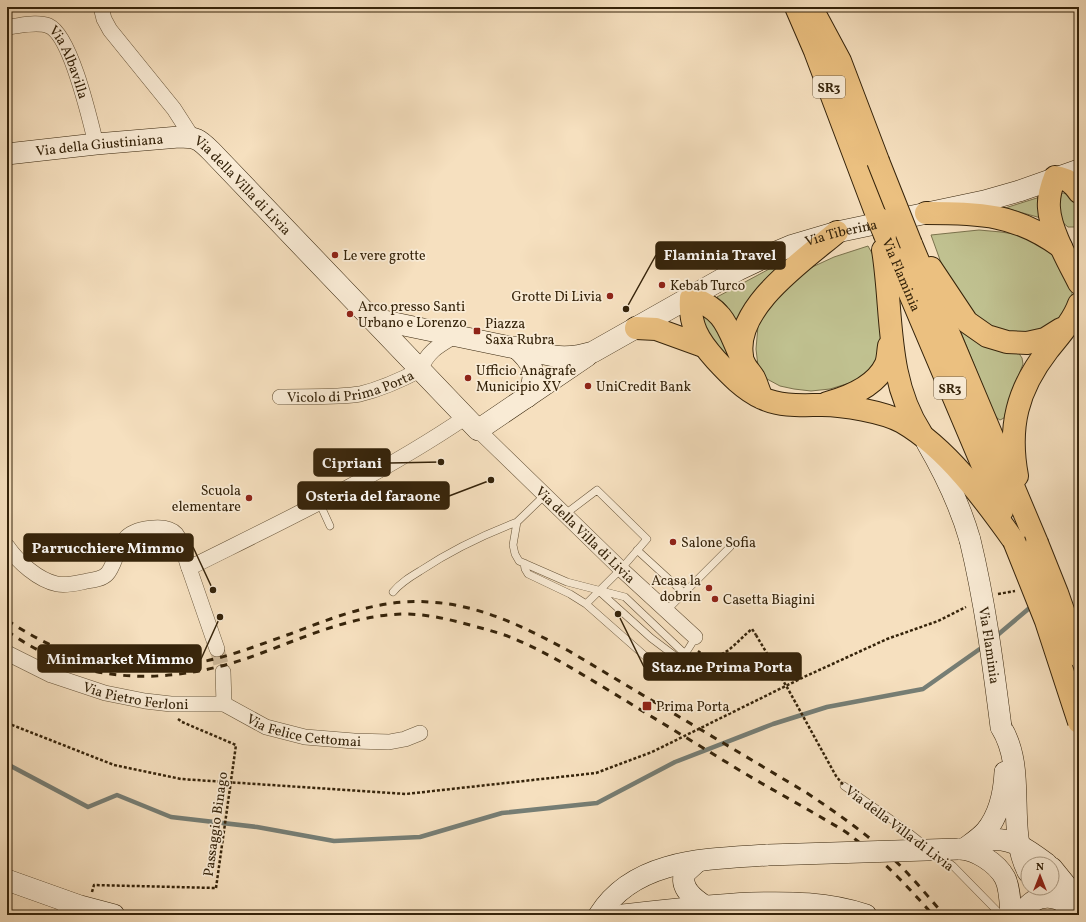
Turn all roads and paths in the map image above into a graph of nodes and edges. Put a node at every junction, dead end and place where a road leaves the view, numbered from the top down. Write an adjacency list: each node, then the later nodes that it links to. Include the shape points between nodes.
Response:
1 (101, 7): 7 (street, Via della Villa di Livia, via 110,30 174,109)
2 (796, 7): 10 (highway, Via Flaminia / SR3)
3 (811, 7): 6 (highway, Via Flaminia / SR3)
4 (822, 7): 6 (highway)
5 (7, 27): 8 (street, Via Albavilla, via 39,24 50,26 58,33 82,91)
6 (840, 61): 10 (highway, Via Flaminia / SR3)
7 (192, 137): 8 (street, Via della Giustiniana); 22 (street, Via della Villa di Livia, via 211,151)
8 (96, 144): 9 (street, Via della Giustiniana)
9 (7, 154)
10 (869, 165): 15 (highway, Via Flaminia / SR3); 17 (highway, Via Flaminia / SR3, bridge)
11 (1079, 170): 12 (street, Via Tiberina)
12 (1056, 177): 13 (highway, via 1068,180); 14 (street, Via Tiberina, via 1002,196); 18 (highway, via 1050,192 1049,206 1051,220)
13 (1079, 192)
14 (926, 213): 16 (street, Via Tiberina); 18 (highway, via 971,213 1000,218 1035,230)
15 (881, 230): 25 (highway); 44 (highway, Via Flaminia / SR3)
16 (837, 232): 20 (street, Via Tiberina, via 774,253 738,270); 30 (highway, via 782,279 753,312 743,334)
17 (911, 244): 23 (highway, via 967,322 987,336 1007,342 1032,343); 41 (highway, Via Flaminia / SR3)
18 (1061, 247): 19 (highway)
19 (1079, 284)
20 (691, 298): 24 (street, Via Tiberina); 27 (highway, via 690,314); 30 (highway, via 711,306 720,315 732,334)
21 (1079, 304): 23 (highway)
22 (370, 318): 26 (street); 31 (street, Via della Villa di Livia)
23 (1067, 325): 41 (highway, via 1030,375 1015,420 1015,464)
24 (636, 328): 27 (highway, via 656,329); 29 (street, Via Tiberina)
25 (891, 335): 35 (highway, via 887,362 876,378 855,393); 37 (highway, via 895,368 905,403)
26 (455, 336): 28 (street); 31 (street, via 434,349)
27 (703, 346): 34 (highway, via 735,380)
28 (510, 347): 29 (street, Via Tiberina, via 568,357); 33 (street, via 526,357 532,368 533,381)
29 (593, 352): 33 (street)
30 (744, 363): 34 (highway)
31 (420, 370): 32 (street, Vicolo di Prima Porta, via 396,382 360,394); 36 (street)
32 (280, 397)
33 (527, 397): 36 (street)
34 (762, 398): 35 (highway, via 786,405)
35 (823, 405): 37 (highway, via 890,416)
36 (472, 424): 38 (street, Via della Villa di Livia); 39 (street, via 438,436)
37 (925, 439): 44 (highway, via 942,453 976,490); 70 (street, Via Flaminia, bridge, via 948,481 970,540 987,623)
38 (545, 495): 40 (street, Via della Villa di Livia); 42 (lane)
39 (319, 502): 43 (lane); 49 (street)
40 (564, 515): 47 (lane, via 597,490 647,539); 50 (street, Via della Villa di Livia)
41 (1027, 520): 63 (highway, SR3, bridge)
42 (517, 522): 48 (lane, via 513,548 519,561); 53 (lane, via 437,559 402,582)
43 (330, 526)
44 (1014, 541): 68 (highway, SR3, bridge, via 1046,621)
45 (7, 546): 49 (street, via 38,576 57,584 72,584 107,574 124,539 130,535 144,529 161,528 175,534)
46 (730, 547): 54 (lane)
47 (637, 550): 50 (lane); 54 (lane)
48 (524, 562): 51 (lane, via 567,582); 56 (lane, via 526,572 531,576)
49 (189, 568): 60 (street)
50 (621, 569): 51 (lane); 58 (street, Via della Villa di Livia)
51 (599, 590): 56 (lane); 62 (lane, via 625,598); 64 (lane, via 651,638)
52 (1021, 591): 55 (path)
53 (393, 592)
54 (684, 593): 58 (lane)
55 (994, 596)
56 (586, 604): 64 (lane, via 653,663 666,666)
57 (967, 607): 69 (path, via 804,677 652,752 596,772 406,794 181,779 114,765)
58 (666, 610): 59 (street, Via della Villa di Livia)
59 (693, 641): 62 (lane); 72 (path, Via della Villa di Livia, bridge, via 704,655 715,657 752,629)
60 (217, 649)
61 (7, 653): 66 (street, Via Pietro Ferloni, via 45,672 85,687 128,698)
62 (684, 653): 64 (lane)
63 (1079, 656)
64 (679, 659)
65 (222, 672): 67 (street)
66 (171, 704): 67 (street, Via Pietro Ferloni); 83 (path, Passaggio Binago, bridge, via 172,712 182,722 236,745 216,888 94,885)
67 (224, 704): 71 (street, Via Felice Cettomai, via 266,727 312,738 389,742)
68 (1079, 722)
69 (7, 723)
70 (1001, 727): 73 (street, via 1010,744 1013,758); 74 (street, Via Flaminia, via 1005,772 1001,799 986,831)
71 (420, 733)
72 (844, 786): 89 (lane, Via della Villa di Livia, via 953,866)
73 (1018, 845): 74 (street, via 1008,841 992,840); 75 (street); 76 (street)
74 (961, 849): 77 (street, bridge, via 768,856); 90 (street, via 986,859 1002,874 1007,884)
75 (1021, 856)
76 (1035, 856)
77 (697, 862): 82 (street, via 685,873 683,880 691,895); 86 (street, via 672,866 641,877 618,893)
78 (1060, 878): 92 (street, via 1069,889)
79 (7, 880): 83 (street)
80 (1046, 896): 91 (street, via 1027,907)
81 (1053, 896): 92 (street, via 1067,904)
82 (705, 906): 84 (street, via 768,902 809,903); 87 (street)
83 (73, 908): 85 (street)
84 (862, 913): 88 (street)
85 (114, 915)
86 (599, 915)
87 (623, 915)
88 (815, 915)
89 (1001, 915)
90 (1011, 915)
91 (1022, 915)
92 (1077, 915)

